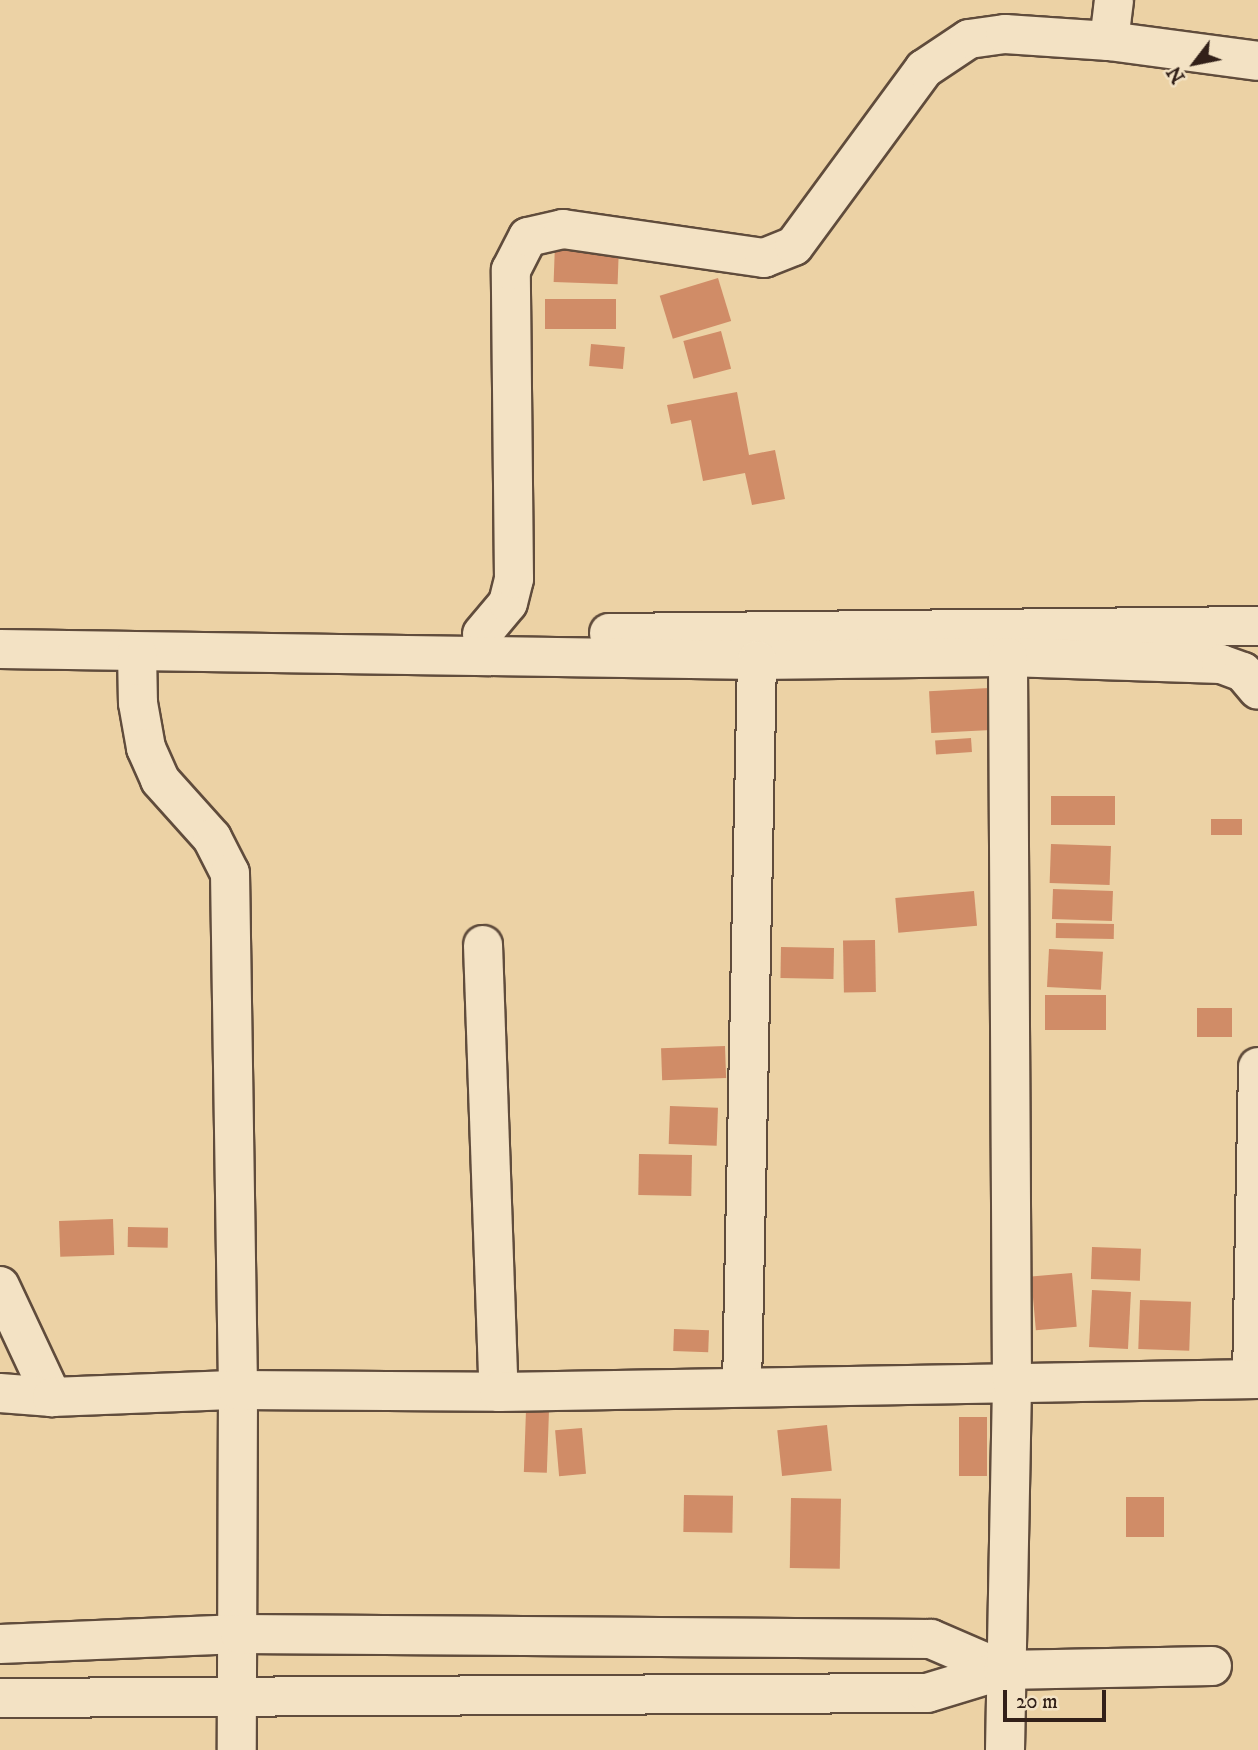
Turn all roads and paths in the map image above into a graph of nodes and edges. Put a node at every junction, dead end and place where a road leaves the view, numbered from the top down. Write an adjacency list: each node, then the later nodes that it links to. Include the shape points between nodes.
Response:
1 (1114, 0): 2 (street)
2 (1109, 41): 3 (street); 6 (street, via 991,34 969,38 944,52 912,84 794,246 764,258 563,229 528,237 511,270 514,579 508,603)
3 (1258, 61)
4 (0, 626): 6 (street)
5 (1258, 626): 6 (street)
6 (482, 634)
7 (0, 649): 8 (street)
8 (138, 652): 10 (street); 18 (street, via 138,703 146,748 160,780 212,838 230,873)
9 (1007, 657): 10 (street); 11 (street, via 1221,664 1243,672); 16 (street)
10 (757, 660): 17 (street)
11 (1258, 690)
12 (483, 945): 19 (street)
13 (1258, 1067): 15 (street)
14 (0, 1286): 21 (street)
15 (1255, 1379): 16 (street)
16 (1012, 1382): 17 (street); 25 (street)
17 (741, 1387): 19 (street)
18 (238, 1390): 19 (street); 21 (street); 22 (street)
19 (499, 1392)
20 (0, 1393): 21 (street)
21 (51, 1397)
22 (240, 1634): 23 (street); 25 (street, via 930,1639); 27 (street)
23 (0, 1644)
24 (1212, 1666): 25 (street)
25 (1003, 1670): 27 (street, via 927,1693); 29 (street)
26 (0, 1698): 27 (street)
27 (238, 1698): 28 (street)
28 (237, 1750)
29 (1005, 1750)

